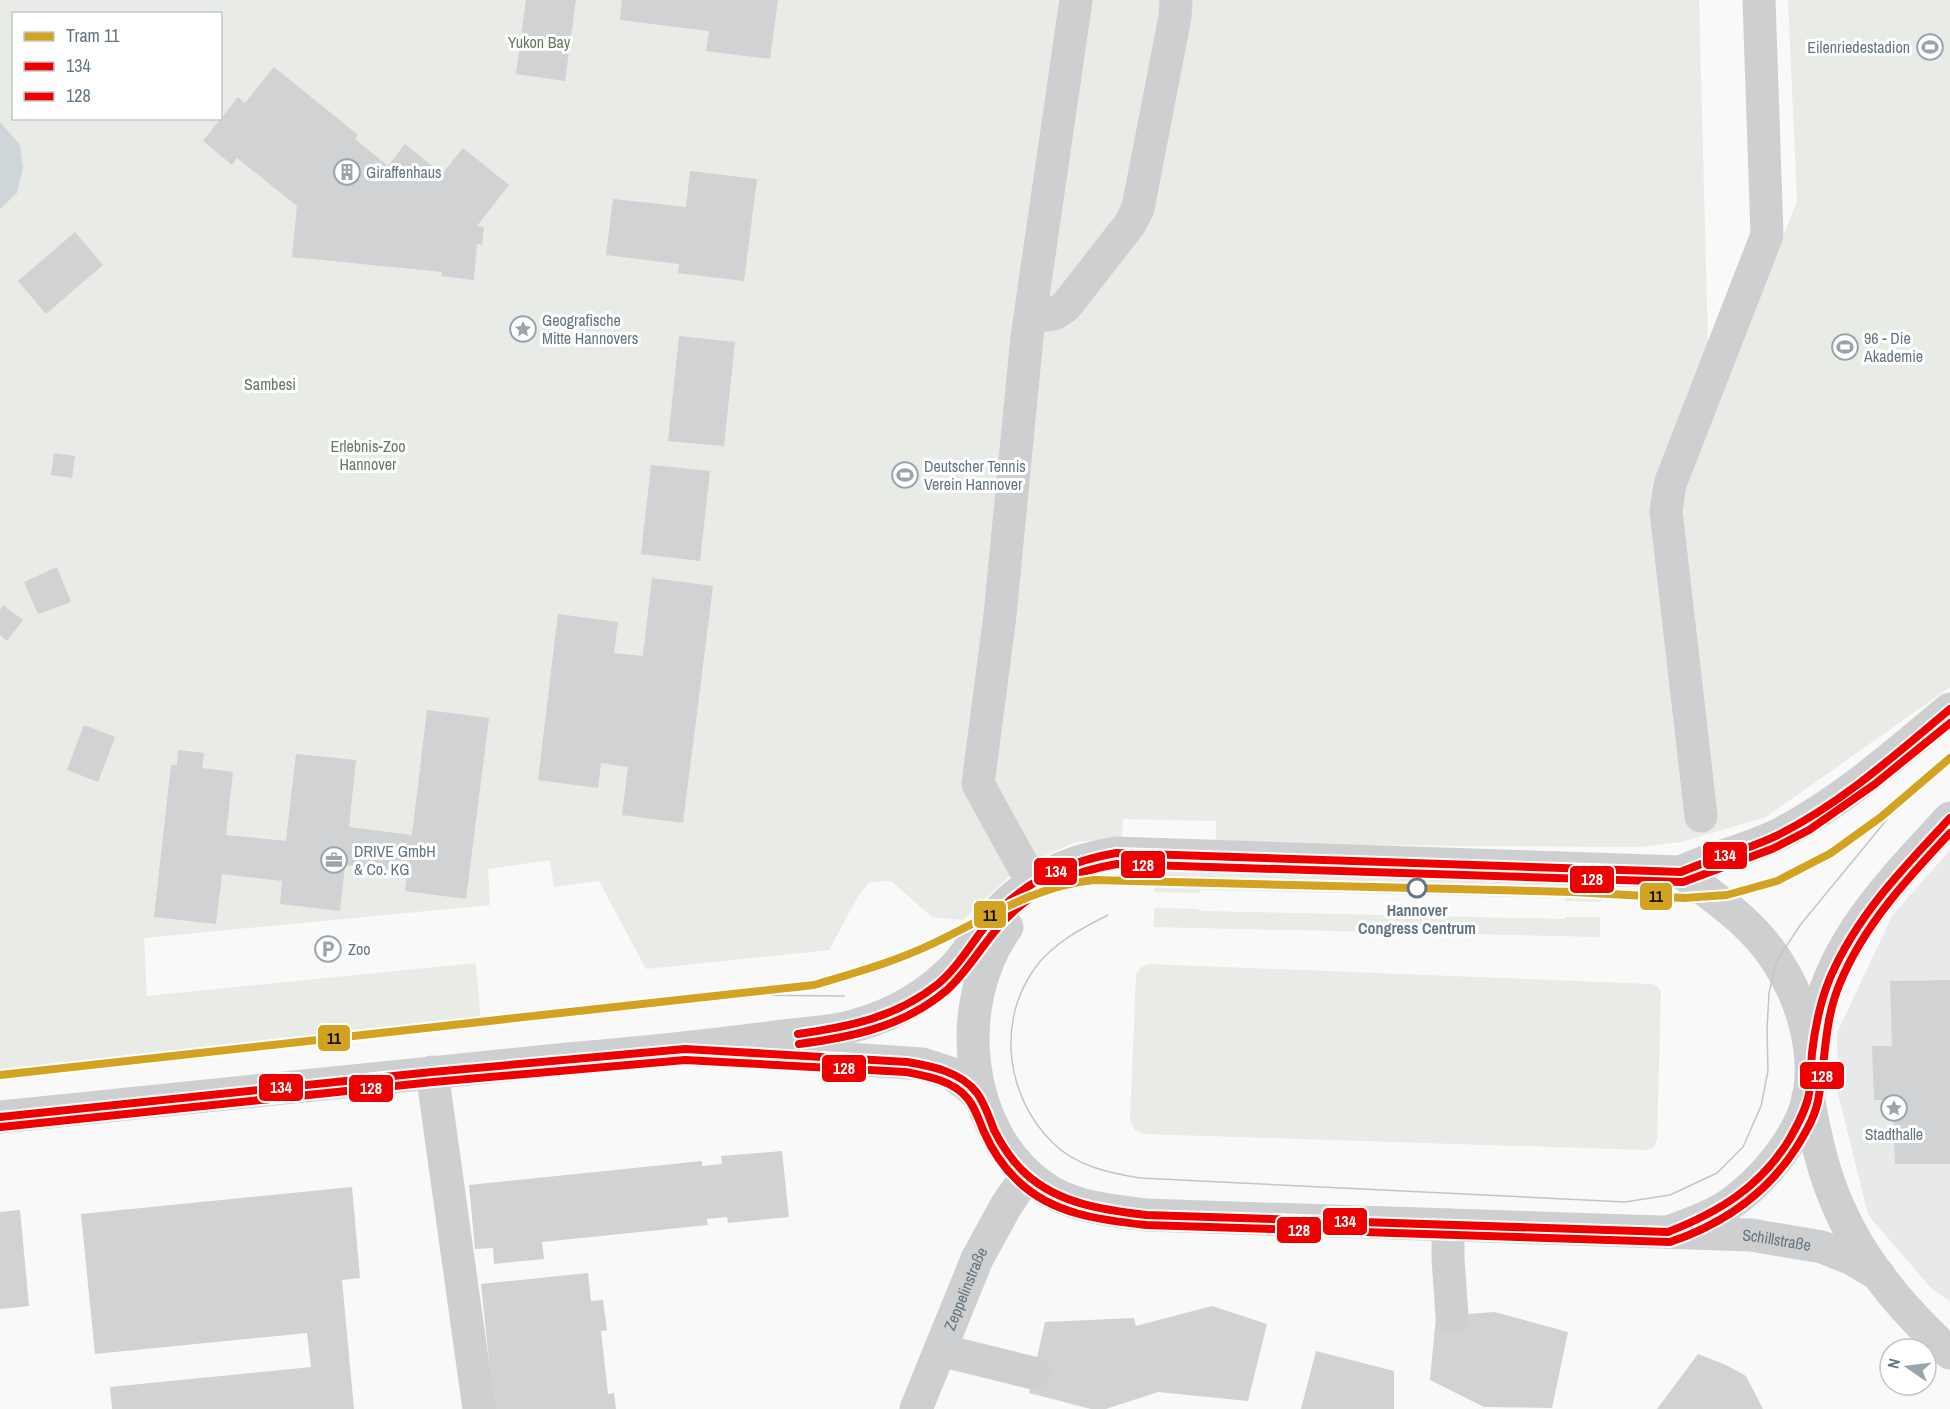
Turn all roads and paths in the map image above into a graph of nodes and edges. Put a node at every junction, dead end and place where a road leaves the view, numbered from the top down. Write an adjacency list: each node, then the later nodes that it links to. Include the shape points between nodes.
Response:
1 (1076, 0): 4 (street)
2 (1176, 0): 4 (street, via 1138,208 1130,224 1066,306 1054,314)
3 (1759, 0): 6 (street, via 1767,235 1670,484 1665,511)
4 (1031, 317): 10 (street, via 978,784)
5 (1950, 709): 9 (street, via 1867,778 1823,808 1778,835)
6 (1701, 816)
7 (1950, 818): 13 (street, via 1852,933 1820,1008)
8 (1075, 863): 9 (street, via 1116,853); 10 (street); 14 (street, via 1024,904 1001,935 982,975 973,1037)
9 (1681, 872): 13 (street, via 1744,920 1777,960 1801,1012 1808,1039)
10 (1032, 882): 11 (street, via 998,911 954,968 932,988 881,1018 852,1027)
11 (685, 1049): 12 (street); 14 (street, via 922,1064 950,1073)
12 (432, 1072): 15 (street); 24 (street)
13 (1810, 1085): 18 (street, via 1799,1122 1756,1182 1701,1220); 19 (street, Schillstraße, via 1816,1139 1838,1208)
14 (982, 1099): 16 (street, Schillstraße, via 999,1141)
15 (0, 1117)
16 (1027, 1175): 17 (street, Schillstraße, via 1081,1205 1146,1215); 21 (street, Zeppelinstraße, via 977,1259)
17 (1448, 1225): 18 (street, Schillstraße); 20 (street)
18 (1668, 1232): 19 (street, Schillstraße, via 1751,1235 1822,1247)
19 (1879, 1275): 22 (street, Schillstraße, via 1910,1314)
20 (1452, 1316)
21 (940, 1350): 23 (street); 25 (street, Zeppelinstraße)
22 (1950, 1353)
23 (1033, 1373)
24 (479, 1409)
25 (916, 1409)

